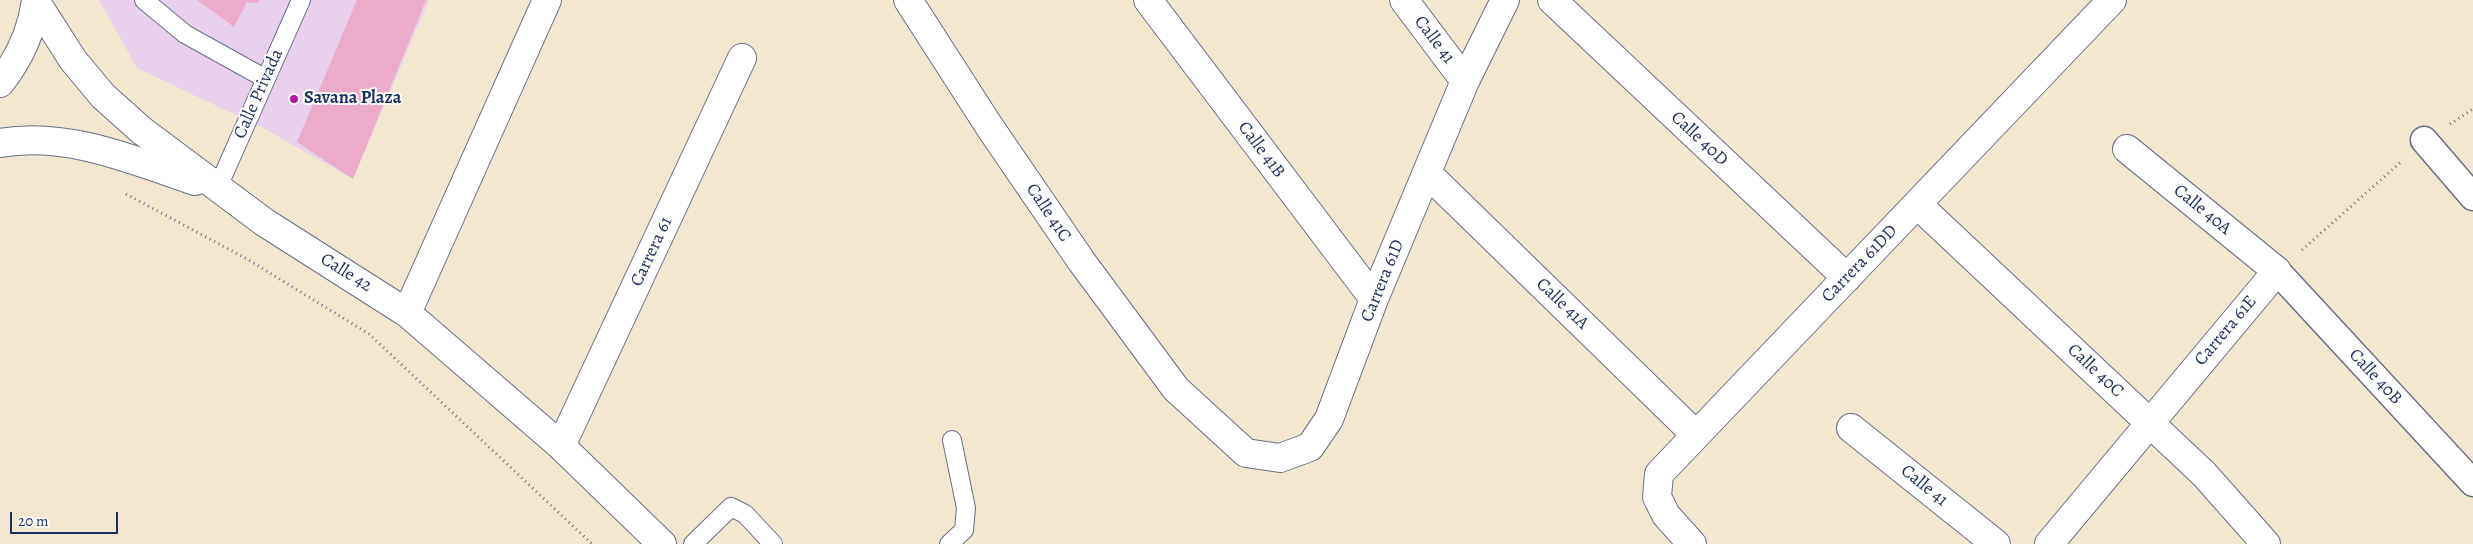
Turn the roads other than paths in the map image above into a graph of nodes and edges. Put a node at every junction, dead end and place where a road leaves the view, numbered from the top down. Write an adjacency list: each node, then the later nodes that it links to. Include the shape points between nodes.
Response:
1 (144, 0): 12 (lane, via 185,34)
2 (301, 0): 12 (lane, Calle Privada)
3 (547, 0): 25 (street)
4 (908, 0): 26 (street, Calle 41C, via 988,126 1082,262 1176,388)
5 (1148, 0): 24 (street, Calle 41B)
6 (1404, 0): 13 (street, Calle 41)
7 (1505, 0): 13 (street, Carrera 61D)
8 (1552, 0): 23 (street, Calle 40D)
9 (2112, 0): 21 (street, Carrera 61DD)
10 (36, 1): 14 (street, via 27,36 13,66); 19 (street, Calle 42, via 73,60 103,96)
11 (742, 58): 31 (street, Carrera 61)
12 (266, 80): 19 (lane, Calle Privada)
13 (1465, 81): 18 (street, Carrera 61D)
14 (0, 83)
15 (2424, 140): 20 (street)
16 (0, 143): 19 (street, via 39,139 74,144)
17 (2127, 149): 22 (street, Calle 40A)
18 (1428, 174): 24 (street, Carrera 61D); 29 (street, Calle 41A)
19 (217, 189): 25 (street, Calle 42)
20 (2473, 197)
21 (1917, 204): 23 (street, Carrera 61DD); 27 (street, Calle 40C)
22 (2277, 271): 27 (street, Carrera 61E); 32 (street, Calle 40B)
23 (1847, 278): 29 (street, Carrera 61DD)
24 (1374, 299): 26 (street, Carrera 61D, via 1329,419 1310,448 1280,458 1246,453)
25 (407, 313): 31 (street, Calle 42)
26 (1202, 415)
27 (2149, 422): 39 (street, Carrera 61E); 40 (street, Calle 40C, via 2204,474)
28 (1851, 428): 38 (street, Calle 41)
29 (1696, 435): 33 (street, Carrera 61DD, via 1659,474 1657,497 1666,515)
30 (952, 440): 37 (lane, via 966,508 964,530)
31 (562, 446): 34 (street, Calle 42)
32 (2473, 483)
33 (1689, 542)
34 (662, 544)
35 (693, 544): 36 (lane, via 731,507 745,514)
36 (772, 544)
37 (949, 544)
38 (1996, 544)
39 (2049, 544)
40 (2266, 544)

